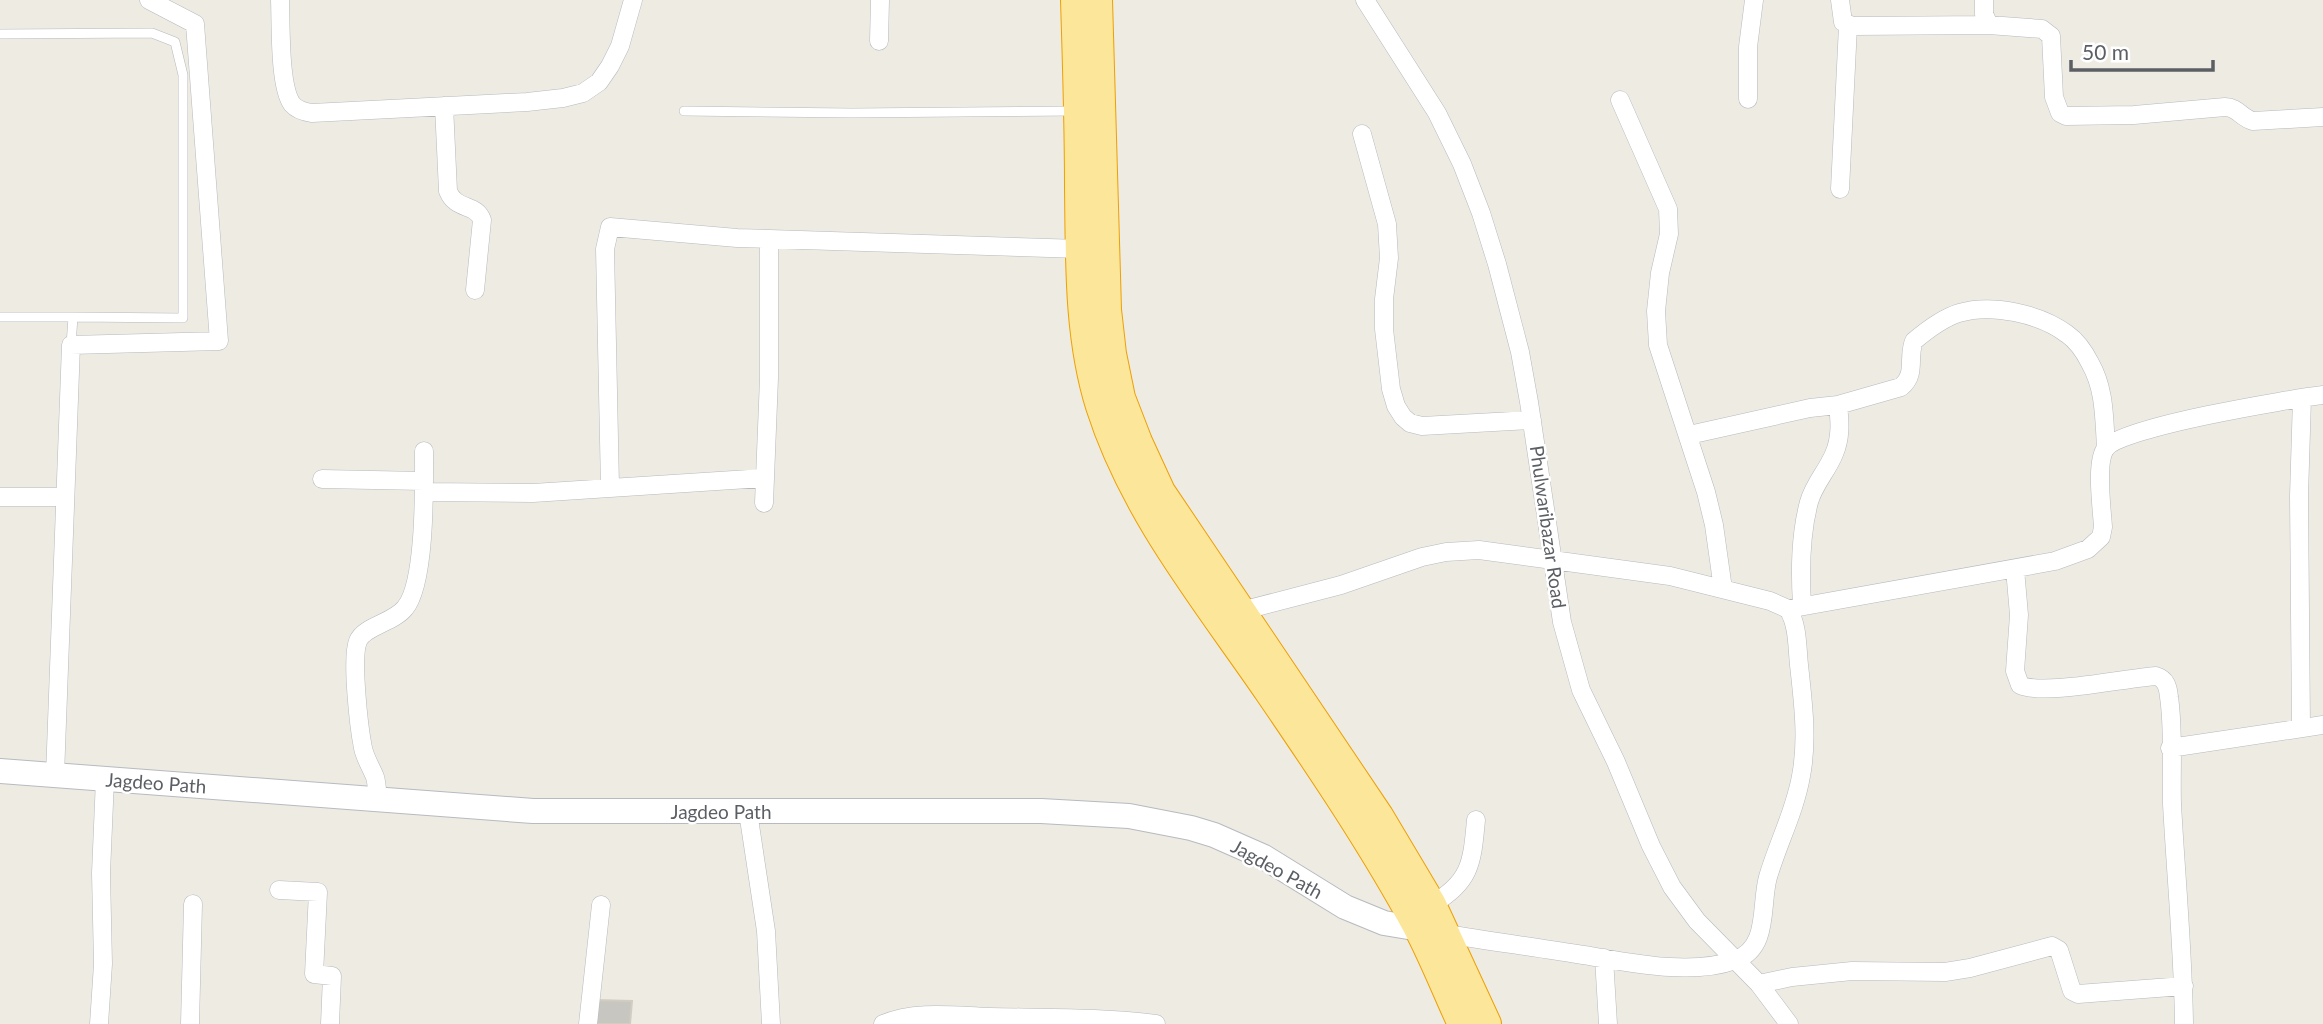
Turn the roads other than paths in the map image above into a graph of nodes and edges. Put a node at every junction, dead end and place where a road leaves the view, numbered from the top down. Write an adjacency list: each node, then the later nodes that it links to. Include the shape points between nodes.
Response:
1 (149, 0): 28 (street, via 195,24 219,341)
2 (280, 0): 17 (street, via 285,84 297,109 312,113)
3 (633, 0): 17 (street, via 610,66 599,82 583,93 527,102)
4 (880, 0): 14 (street)
5 (1076, 0): 19 (highway)
6 (1097, 0): 47 (highway, via 1106,310 1120,398 1160,492)
7 (1365, 0): 32 (street, Phulwaribazar Road, via 1437,113 1462,164 1509,306)
8 (1754, 0): 15 (street)
9 (1840, 0): 12 (street, via 1841,17)
10 (1984, 0): 11 (street)
11 (1989, 25): 12 (street); 20 (street, via 2047,31 2053,42 2056,106 2066,116 2225,107 2253,121)
12 (1848, 26): 22 (street)
13 (0, 34): 27 (lane, via 152,33 175,42 183,75 183,318)
14 (878, 41)
15 (1748, 99)
16 (1620, 100): 33 (street, via 1668,209 1657,333 1662,362)
17 (444, 106): 25 (street, via 448,191 454,201 477,212 482,220)
18 (684, 111): 19 (lane)
19 (1080, 111): 24 (highway)
20 (2323, 117)
21 (1362, 134): 32 (street, via 1387,224 1384,329 1396,406 1410,424 1422,426)
22 (1840, 189)
23 (769, 239): 24 (street); 36 (street); 39 (street, via 610,227 605,249)
24 (1081, 249): 48 (highway, via 1090,358 1117,450 1141,503 1173,553)
25 (475, 290)
26 (0, 317): 27 (lane)
27 (73, 317): 28 (lane)
28 (71, 345): 40 (street)
29 (2323, 395): 30 (street)
30 (2302, 398): 34 (street, via 2149,430); 50 (street)
31 (1838, 405): 33 (street); 34 (street, via 1901,387 1911,374 1914,341 1947,318 1969,311 2003,311 2053,325 2080,347 2103,398); 46 (street, via 1838,441 1809,500)
32 (1532, 421): 43 (street, Phulwaribazar Road)
33 (1689, 435): 45 (street, via 1714,525)
34 (2106, 447): 44 (street, via 2100,465 2101,537 2088,550)
35 (424, 451): 38 (street)
36 (765, 478): 39 (street); 42 (street)
37 (322, 479): 38 (street)
38 (424, 487): 39 (street, via 533,493); 55 (street, via 419,564 411,598 395,617 363,634 357,646 363,750 376,780)
39 (610, 487)
40 (64, 497): 41 (street); 53 (street)
41 (0, 498)
42 (764, 503)
43 (1553, 562): 45 (street, via 1670,576); 47 (street, via 1497,551 1446,552); 63 (street, Phulwaribazar Road, via 1562,622 1581,690 1651,846 1684,904)
44 (2015, 569): 46 (street); 51 (street, via 2019,615 2015,671 2020,685 2036,689 2162,678 2169,695)
45 (1723, 589): 46 (street)
46 (1795, 607): 63 (street, via 1805,734 1801,777 1767,881 1762,928 1757,942)
47 (1241, 611): 48 (highway)
48 (1270, 672): 61 (highway, via 1360,827)
49 (2323, 725): 50 (street)
50 (2301, 727): 51 (street)
51 (2170, 748): 65 (street)
52 (0, 771): 53 (main road, Jagdeo Path)
53 (55, 776): 54 (main road, Jagdeo Path)
54 (105, 779): 55 (main road, Jagdeo Path); 67 (street)
55 (378, 799): 56 (main road, Jagdeo Path, via 533,811)
56 (748, 812): 61 (main road, Jagdeo Path, via 1041,811 1129,816 1214,835 1265,857 1345,906 1384,923); 71 (street, via 766,931)
57 (1476, 820): 61 (street, via 1473,854 1464,878)
58 (279, 890): 69 (street, via 318,892 314,974 332,976)
59 (193, 904): 68 (street)
60 (601, 905): 70 (street)
61 (1432, 923): 62 (street); 74 (highway); 75 (highway)
62 (1604, 958): 63 (street, via 1695,967); 76 (street)
63 (1737, 960): 64 (street, Phulwaribazar Road)
64 (1759, 984): 65 (street, via 1852,971 1945,972 2052,946 2059,950 2072,991 2078,994); 77 (street, Phulwaribazar Road)
65 (2184, 986): 66 (street)
66 (2184, 1023)
67 (99, 1024)
68 (190, 1024)
69 (330, 1024)
70 (588, 1024)
71 (771, 1024)
72 (883, 1024): 73 (street, via 942,1015)
73 (1156, 1024)
74 (1463, 1024)
75 (1486, 1024)
76 (1608, 1024)
77 (1789, 1024)

